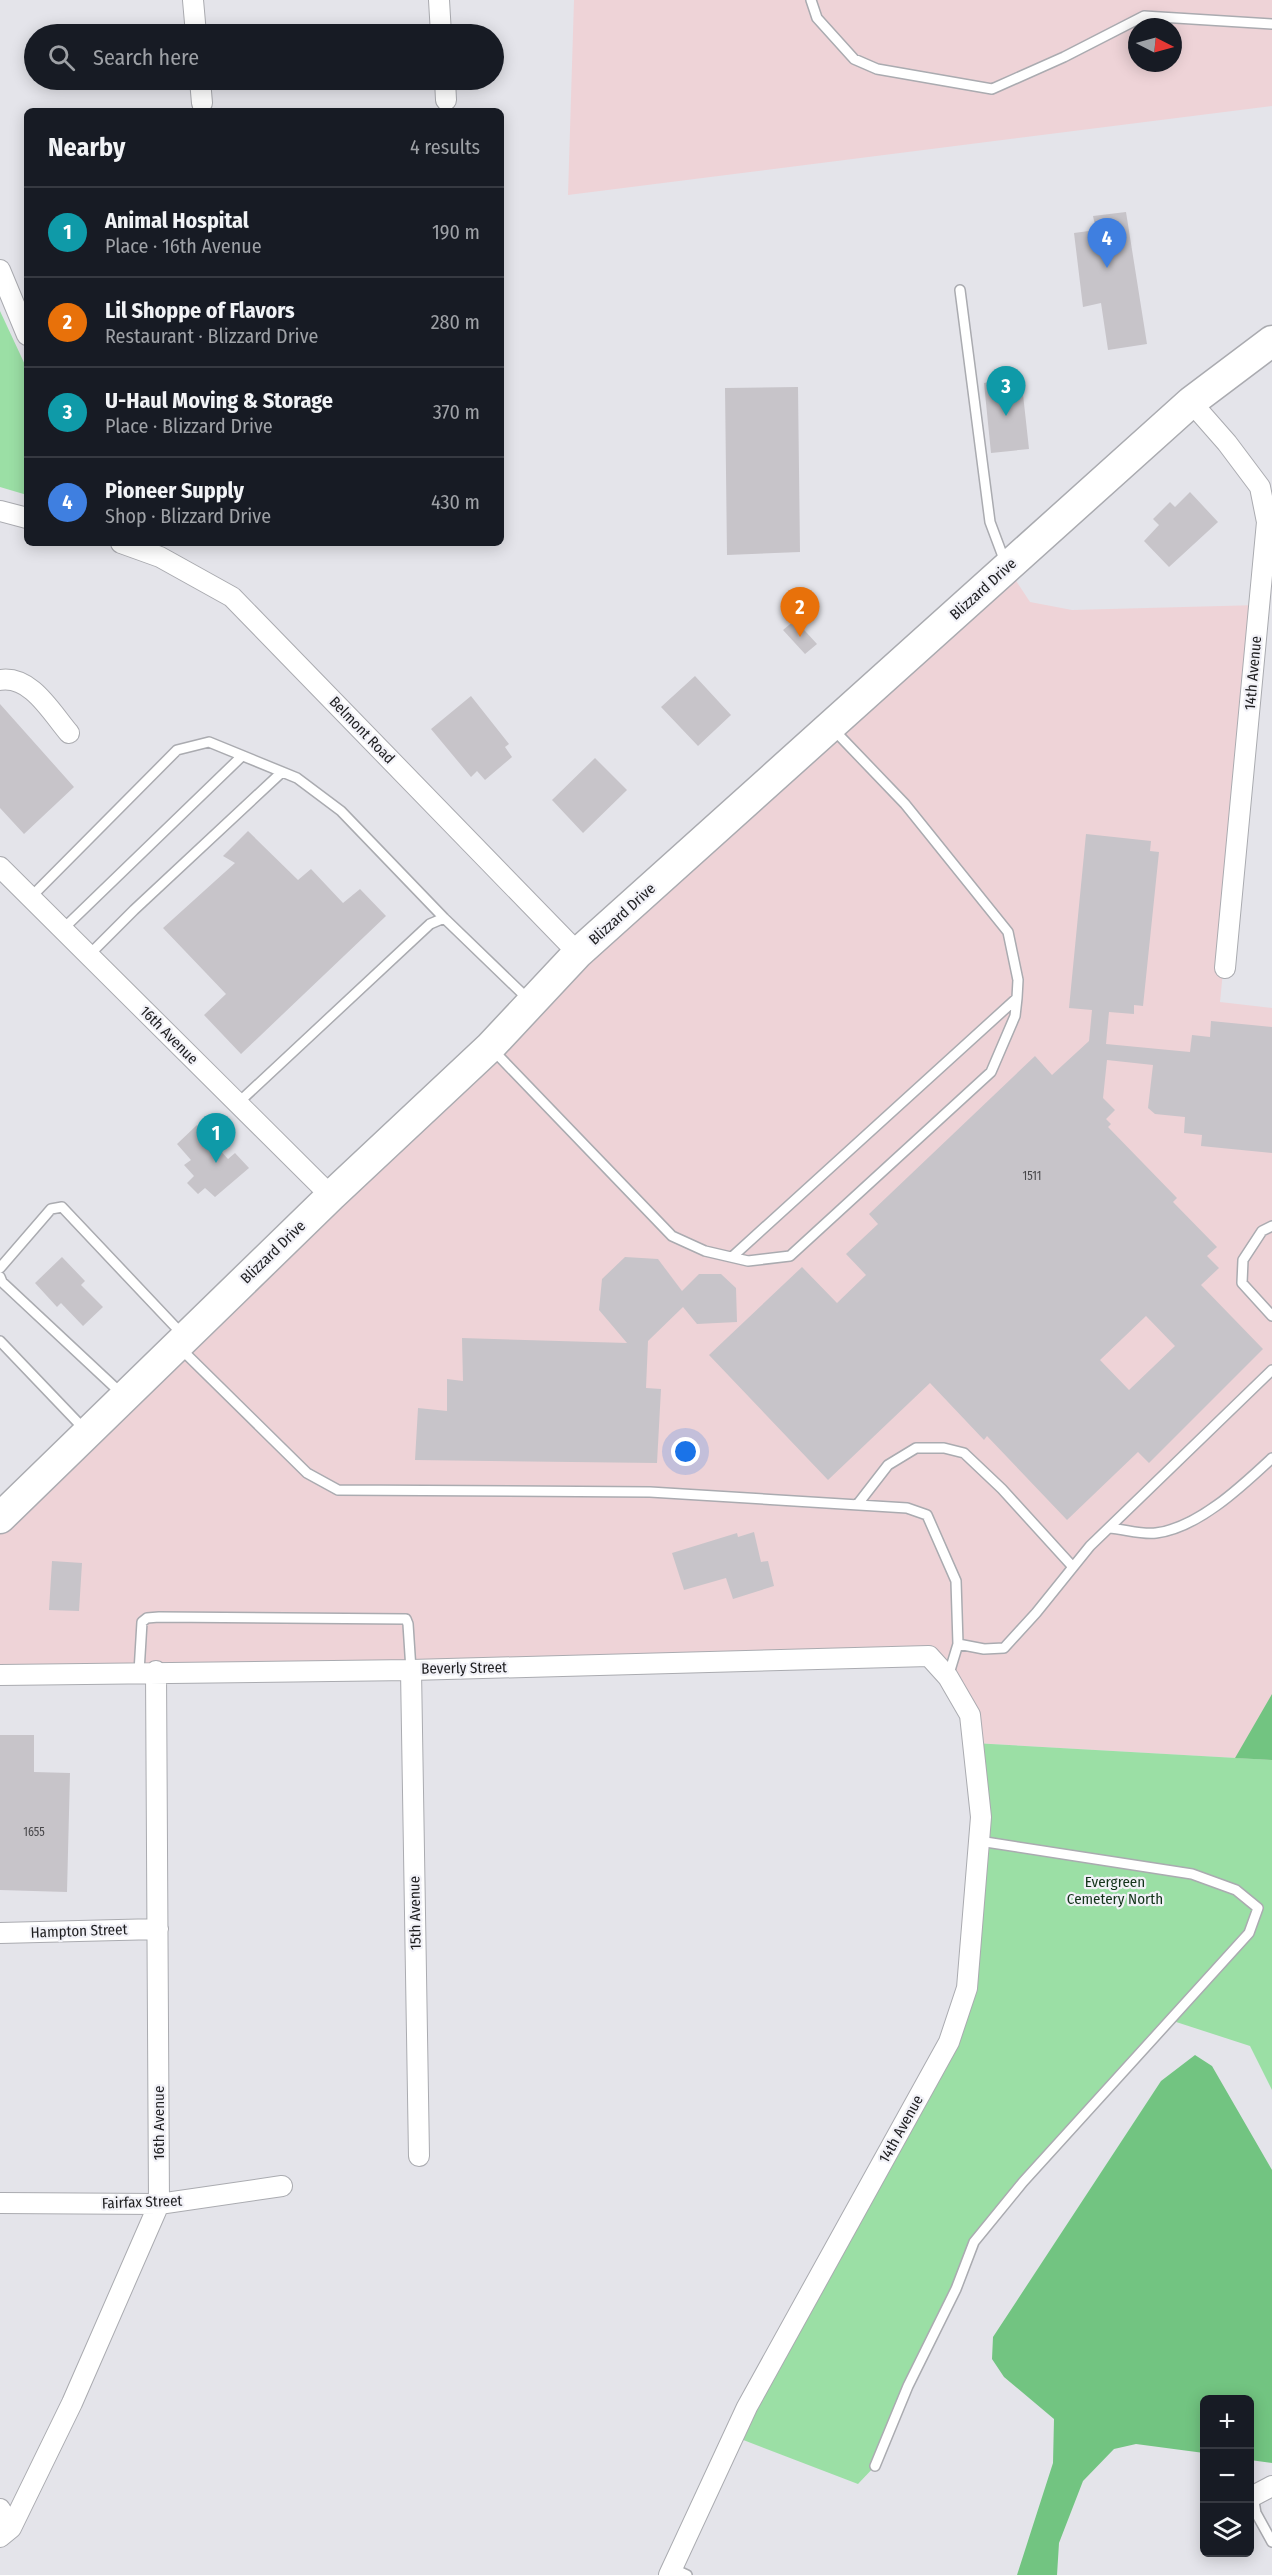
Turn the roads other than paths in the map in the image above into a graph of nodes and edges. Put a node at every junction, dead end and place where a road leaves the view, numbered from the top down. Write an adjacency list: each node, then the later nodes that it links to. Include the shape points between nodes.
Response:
1 (193, 0): 4 (street)
2 (439, 0): 5 (street)
3 (811, 0): 6 (lane, via 818,18 854,58 877,69 992,89 1144,16)
4 (195, 24)
5 (440, 24)
6 (1272, 24)
7 (201, 90): 10 (street)
8 (446, 90): 9 (street)
9 (446, 100)
10 (202, 103)
11 (0, 270): 13 (street)
12 (960, 290): 19 (lane, via 990,522)
13 (24, 328)
14 (1272, 341): 15 (main road, Blizzard Drive)
15 (1191, 402): 19 (main road, Blizzard Drive); 31 (street, 14th Avenue, via 1260,487 1267,522)
16 (0, 511): 17 (street)
17 (24, 517)
18 (129, 546): 29 (street, Belmont Road, via 160,557 232,597)
19 (1007, 567): 21 (main road, Blizzard Drive)
20 (0, 680): 22 (street, via 11,678 28,686)
21 (830, 726): 29 (main road, Blizzard Drive); 32 (lane, via 905,804 1008,932 1018,980)
22 (69, 734)
23 (242, 756): 24 (lane); 26 (lane, via 209,742 177,750); 28 (lane)
24 (282, 772): 27 (lane, via 297,778 341,811); 30 (lane)
25 (4, 870): 26 (street, 16th Avenue)
26 (31, 897): 28 (street, 16th Avenue)
27 (444, 918): 33 (lane); 35 (lane, via 430,924)
28 (63, 928): 30 (street, 16th Avenue)
29 (578, 953): 33 (main road, Blizzard Drive)
30 (89, 956): 35 (street, 16th Avenue)
31 (1225, 968)
32 (1017, 998): 38 (lane); 38 (lane, via 1015,1016 991,1072 790,1256 748,1261)
33 (532, 1002): 34 (main road, Blizzard Drive)
34 (490, 1047): 36 (main road, Blizzard Drive); 38 (lane, via 672,1236 705,1251)
35 (238, 1103): 36 (street, 16th Avenue)
36 (331, 1196): 43 (main road, Blizzard Drive)
37 (1272, 1226): 41 (lane, via 1263,1231 1243,1260 1242,1283)
38 (732, 1257)
39 (0, 1268): 43 (lane, via 51,1209 62,1207)
40 (0, 1277): 45 (lane)
41 (1272, 1316)
42 (0, 1341): 46 (lane)
43 (181, 1341): 45 (main road, Blizzard Drive); 48 (lane, via 307,1473 338,1490 650,1492)
44 (1272, 1370): 50 (lane)
45 (125, 1396): 46 (main road, Blizzard Drive)
46 (88, 1432): 49 (main road, Blizzard Drive)
47 (1272, 1458): 50 (lane, via 1191,1524 1155,1534)
48 (857, 1505): 51 (lane, via 888,1465 916,1448 964,1453); 52 (lane, via 907,1508 927,1515 956,1581)
49 (0, 1518)
50 (1109, 1528): 51 (lane)
51 (1073, 1567): 52 (lane, via 1004,1648)
52 (958, 1644): 57 (lane)
53 (929, 1656): 54 (street, Beverly Street); 57 (street, 14th Avenue)
54 (411, 1670): 55 (street, Beverly Street); 55 (lane, via 406,1619 147,1618 142,1622); 61 (street, 15th Avenue)
55 (147, 1672): 56 (street, Beverly Street); 59 (street, 16th Avenue)
56 (0, 1675)
57 (948, 1677): 58 (street, 14th Avenue, via 970,1715 981,1817)
58 (979, 1841): 65 (lane, via 1192,1874 1236,1890 1258,1908 1249,1934 1023,2182 974,2242 957,2289 908,2386); 72 (street, 14th Avenue, via 967,1988 949,2042 747,2407)
59 (158, 1929): 60 (street, Hampton Street); 64 (street, 16th Avenue)
60 (0, 1933)
61 (419, 2156)
62 (282, 2186): 64 (street, Fairfax Street)
63 (0, 2203): 64 (street, Fairfax Street)
64 (159, 2204): 70 (street, 16th Avenue, via 72,2403)
65 (874, 2466)
66 (1272, 2486): 67 (street)
67 (1254, 2495)
68 (1254, 2502): 71 (lane)
69 (0, 2509): 70 (street)
70 (6, 2533)
71 (1272, 2542)
72 (676, 2573)

